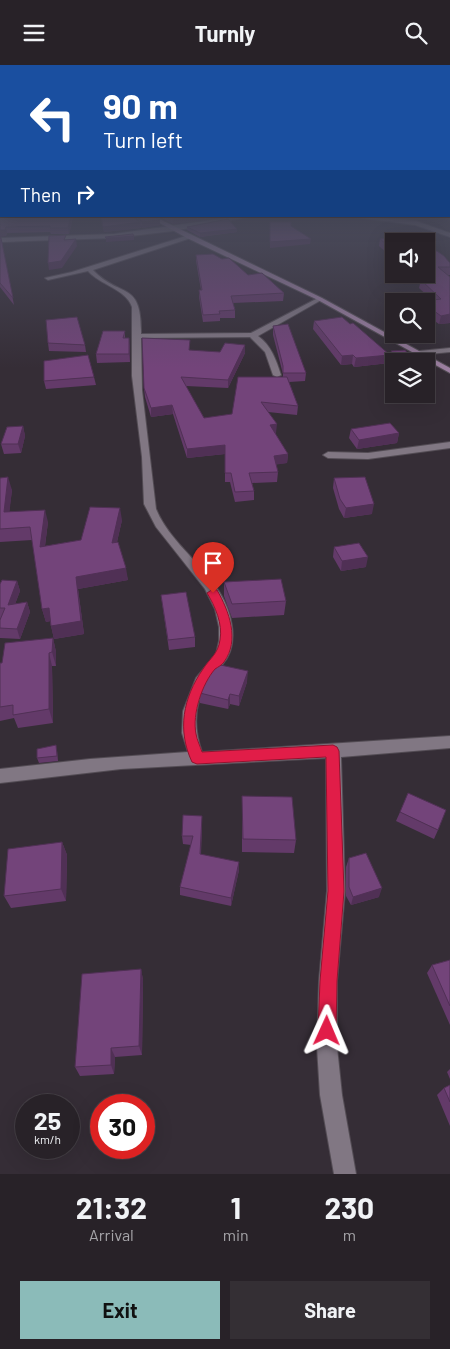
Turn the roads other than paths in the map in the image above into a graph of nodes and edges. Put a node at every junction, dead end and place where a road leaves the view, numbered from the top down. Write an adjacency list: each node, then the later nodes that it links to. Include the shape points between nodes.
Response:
1 (105, 264): 3 (street)
2 (245, 264): 5 (street)
3 (89, 269): 4 (street); 7 (street, via 136,304)
4 (48, 279)
5 (320, 299): 6 (street); 9 (street)
6 (252, 335): 7 (street); 12 (street, via 261,340 272,357)
7 (138, 336): 17 (street, via 137,377 150,508 207,582 225,622 224,651 203,678 190,713 189,733)
8 (450, 350): 9 (street)
9 (418, 353)
10 (435, 363): 11 (street)
11 (450, 371)
12 (277, 375)
13 (450, 445): 14 (street, via 368,455)
14 (328, 455)
15 (450, 741): 16 (street)
16 (333, 751): 17 (street); 19 (street, via 336,891 328,981 327,1047 331,1095)
17 (197, 758): 18 (street, via 66,767)
18 (0, 776)
19 (345, 1174)

